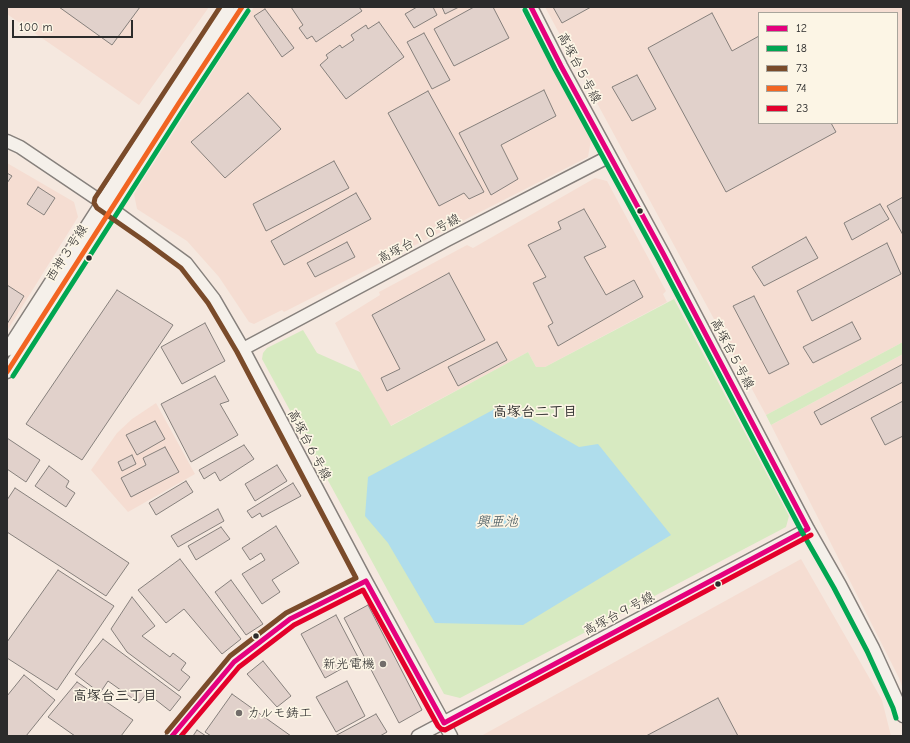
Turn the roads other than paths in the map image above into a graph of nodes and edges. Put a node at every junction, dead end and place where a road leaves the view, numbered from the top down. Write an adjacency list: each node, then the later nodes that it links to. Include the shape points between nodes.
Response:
1 (228, 7): 6 (street, 西神３号線)
2 (242, 7): 7 (street, 西神３号線)
3 (531, 7): 5 (street, 高塚台５号線)
4 (7, 141): 6 (street, 高塚台６号線, via 20,147)
5 (610, 156): 8 (street, 高塚台１０号線); 11 (street, 高塚台５号線)
6 (101, 202): 7 (street, 高塚台６号線); 9 (street, 西神３号線)
7 (112, 209): 8 (street, 高塚台６号線, via 186,263 214,299); 10 (street, 西神３号線)
8 (243, 349): 12 (street, 高塚台６号線)
9 (7, 350)
10 (7, 372)
11 (808, 529): 13 (street, 高塚台５号線, via 873,648); 14 (street, 高塚台９号線)
12 (366, 582): 14 (street, 高塚台６号線); 15 (street, via 290,619 234,662)
13 (903, 716)
14 (444, 723): 16 (street, 高塚台９号線); 17 (street, 高塚台６号線)
15 (172, 736)
16 (418, 736)
17 (451, 736)

